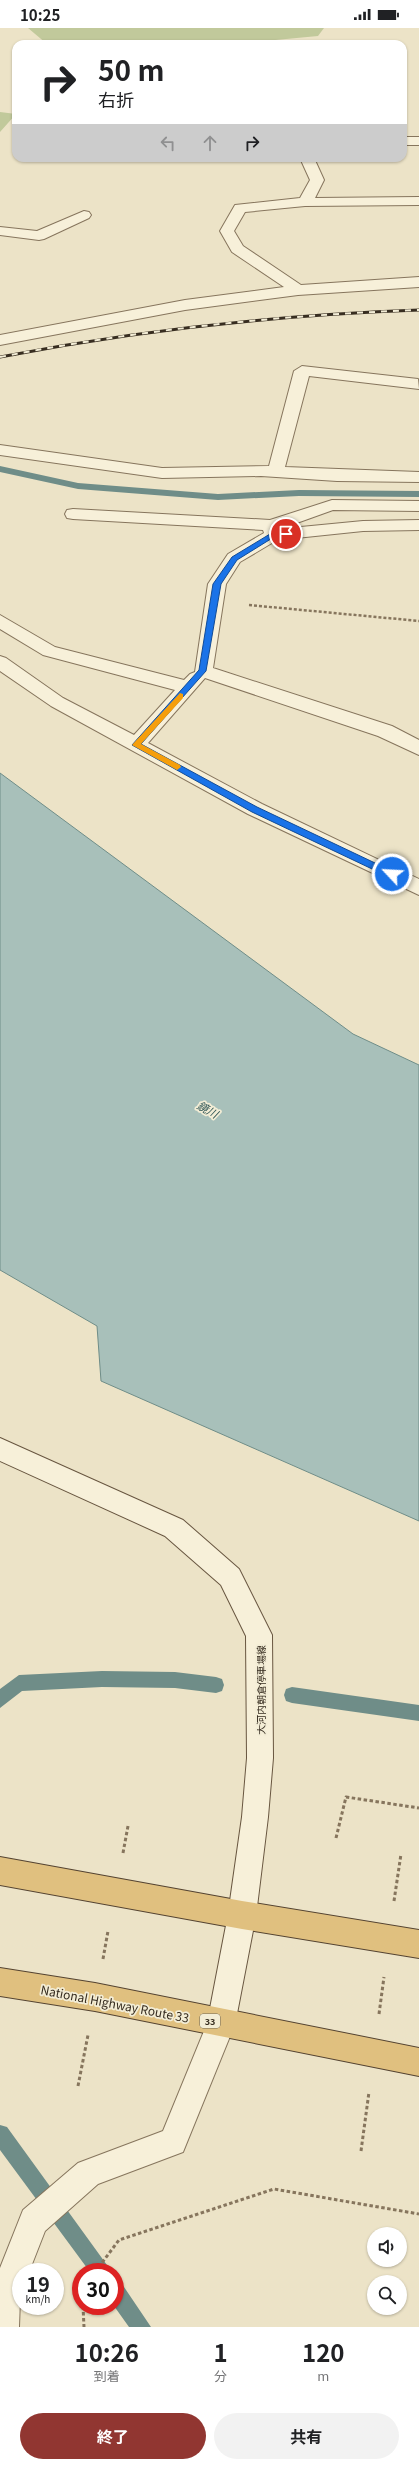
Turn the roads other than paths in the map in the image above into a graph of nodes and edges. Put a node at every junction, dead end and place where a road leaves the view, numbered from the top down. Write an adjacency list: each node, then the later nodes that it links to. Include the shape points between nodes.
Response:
1 (407, 141): 2 (street)
2 (419, 141)
3 (308, 162): 5 (street, via 317,180)
4 (419, 201): 5 (street)
5 (305, 202): 9 (street, via 240,208 227,231 237,249)
6 (84, 215): 7 (street, via 39,236)
7 (0, 231)
8 (419, 282): 9 (street)
9 (298, 290): 10 (street, via 184,305)
10 (0, 340)
11 (418, 384): 13 (street, via 302,372)
12 (0, 450): 13 (street, via 162,473)
13 (276, 472): 14 (street)
14 (336, 477): 15 (street); 16 (street)
15 (419, 477)
16 (332, 504): 17 (street); 20 (street)
17 (419, 506)
18 (74, 514): 20 (street)
19 (419, 525): 20 (street)
20 (272, 530): 23 (street, via 234,558 217,584)
21 (0, 621): 24 (street, via 49,651)
22 (0, 662): 25 (street, via 57,702)
23 (203, 671): 24 (street); 26 (street, via 385,731)
24 (188, 687): 25 (street)
25 (136, 745): 27 (street, via 255,810)
26 (419, 748)
27 (419, 888)
28 (0, 1449): 30 (street, 大河内朝倉停車場線, via 174,1528 230,1578 259,1635 260,1758)
29 (0, 1871): 30 (highway)
30 (242, 1915): 31 (highway); 33 (street, 大河内朝倉停車場線)
31 (419, 1944)
32 (0, 1982): 33 (highway, National Highway Route 33 / 33, via 95,1997)
33 (221, 2024): 34 (highway, National Highway Route 33 / 33); 35 (street, 大河内朝倉停車場線, via 173,2142 88,2173 34,2221 7,2289)
34 (419, 2062)
35 (4, 2327)

